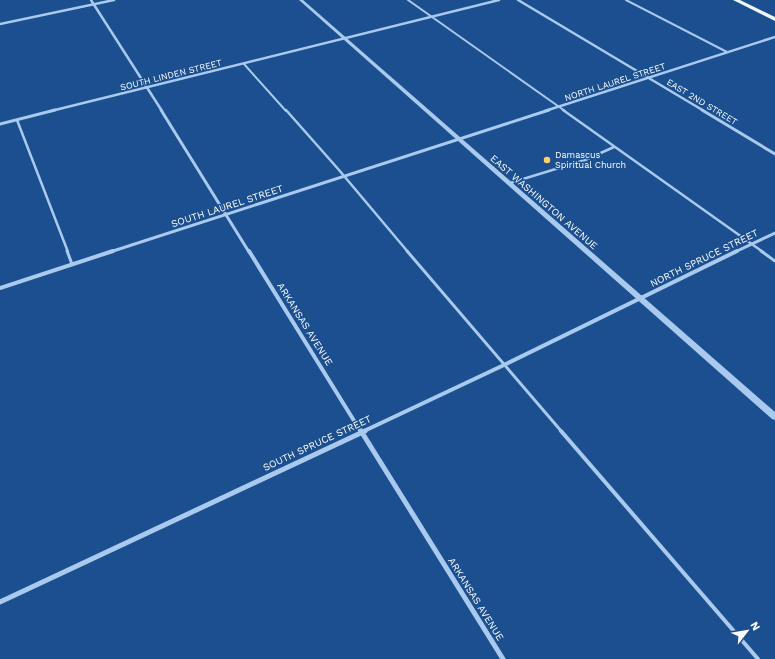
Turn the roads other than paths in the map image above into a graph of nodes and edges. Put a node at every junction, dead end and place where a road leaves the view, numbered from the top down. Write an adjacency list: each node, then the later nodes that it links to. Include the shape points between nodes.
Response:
1 (90, 0): 9 (street, ARKANSAS AVENUE)
2 (114, 0): 9 (street)
3 (302, 0): 14 (street, EAST WASHINGTON AVENUE)
4 (408, 0): 10 (lane)
5 (499, 0): 10 (street, SOUTH LINDEN STREET)
6 (518, 0): 17 (street, EAST 2ND STREET)
7 (626, 0): 15 (lane)
8 (736, 0): 11 (main road)
9 (93, 5): 12 (street); 18 (street, ARKANSAS AVENUE)
10 (432, 17): 14 (street, SOUTH LINDEN STREET); 19 (lane)
11 (775, 19)
12 (0, 24)
13 (775, 37): 15 (street, NORTH LAUREL STREET)
14 (346, 39): 16 (street, SOUTH LINDEN STREET); 22 (street, EAST WASHINGTON AVENUE)
15 (727, 52): 17 (street, NORTH LAUREL STREET)
16 (244, 64): 18 (street, SOUTH LINDEN STREET); 25 (lane)
17 (648, 78): 19 (street, NORTH LAUREL STREET); 24 (street, EAST 2ND STREET)
18 (147, 88): 20 (street, SOUTH LINDEN STREET); 27 (street, ARKANSAS AVENUE)
19 (559, 107): 22 (street, NORTH LAUREL STREET); 23 (lane)
20 (17, 120): 21 (street, SOUTH LINDEN STREET); 31 (lane)
21 (0, 124)
22 (459, 139): 25 (street, SOUTH LAUREL STREET); 26 (street, EAST WASHINGTON AVENUE)
23 (614, 146): 26 (lane, via 585,160); 29 (lane)
24 (775, 154)
25 (343, 176): 27 (street, SOUTH LAUREL STREET); 34 (lane)
26 (510, 183): 33 (street, EAST WASHINGTON AVENUE)
27 (226, 214): 31 (street, SOUTH LAUREL STREET); 36 (street, ARKANSAS AVENUE)
28 (775, 234): 29 (street, NORTH SPRUCE STREET)
29 (751, 244): 30 (lane); 33 (street, NORTH SPRUCE STREET)
30 (775, 261)
31 (72, 264): 32 (street, SOUTH LAUREL STREET)
32 (0, 288)
33 (640, 298): 34 (street, SOUTH SPRUCE STREET); 35 (street, EAST WASHINGTON AVENUE)
34 (504, 364): 36 (street, SOUTH SPRUCE STREET); 39 (lane)
35 (775, 417)
36 (361, 432): 37 (street, SOUTH SPRUCE STREET); 38 (street, ARKANSAS AVENUE)
37 (0, 602)
38 (503, 659)
39 (758, 659)

